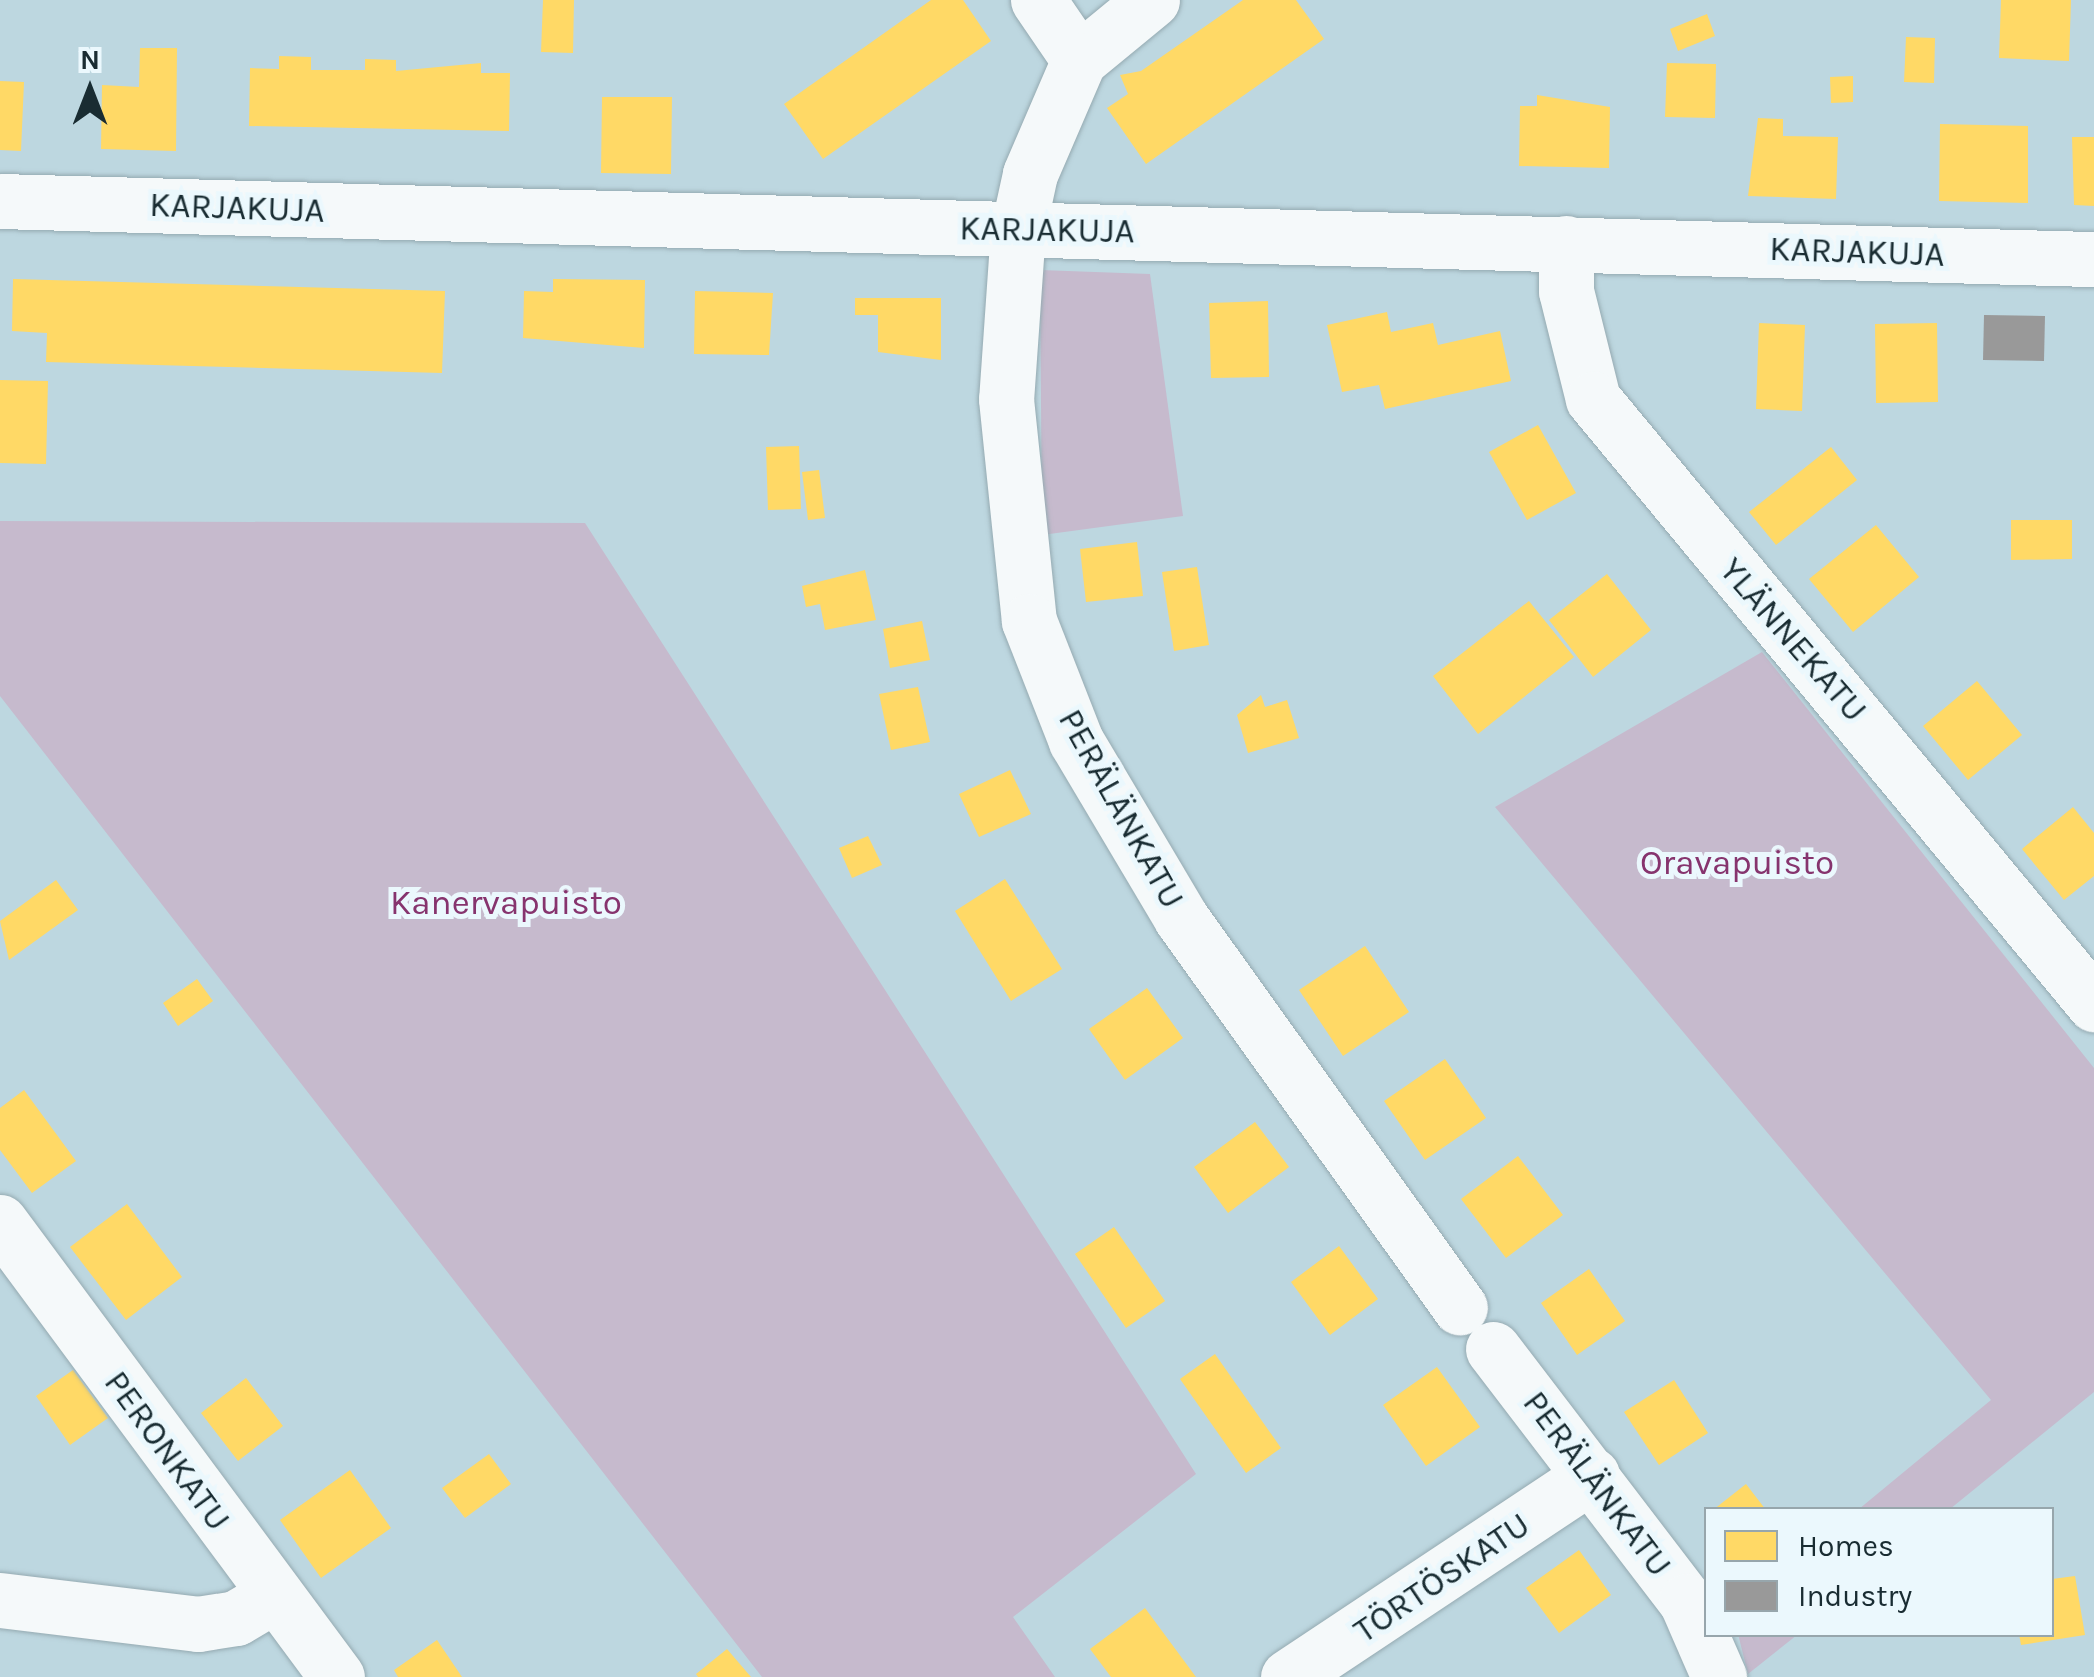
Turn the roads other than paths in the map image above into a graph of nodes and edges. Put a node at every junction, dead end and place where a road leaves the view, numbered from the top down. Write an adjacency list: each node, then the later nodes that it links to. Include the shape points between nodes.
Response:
1 (1038, 0): 3 (street)
2 (1152, 0): 3 (street)
3 (1078, 60): 5 (street, PERÄLÄNKATU, via 1036,157)
4 (0, 201): 5 (street, KARJAKUJA)
5 (1018, 229): 6 (street, KARJAKUJA); 10 (street, PERÄLÄNKATU, via 1006,400 1018,556 1029,620 1076,740 1181,918)
6 (1566, 243): 7 (street, KARJAKUJA); 8 (street, YLÄNNEKATU, via 1566,291 1593,400)
7 (2094, 259)
8 (2094, 1004)
9 (0, 1222): 13 (street, PERONKATU)
10 (1460, 1307)
11 (1494, 1349): 12 (street, PERÄLÄNKATU)
12 (1592, 1475): 16 (street, TÖRTÖSKATU); 17 (street, PERÄLÄNKATU, via 1686,1600)
13 (273, 1596): 14 (street, via 236,1618 198,1624); 15 (street, PERONKATU)
14 (0, 1600)
15 (337, 1677)
16 (1288, 1677)
17 (1719, 1677)

